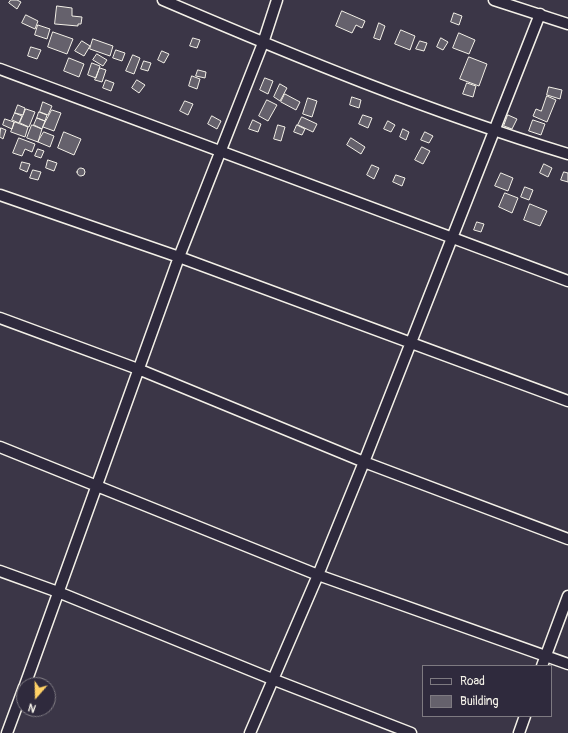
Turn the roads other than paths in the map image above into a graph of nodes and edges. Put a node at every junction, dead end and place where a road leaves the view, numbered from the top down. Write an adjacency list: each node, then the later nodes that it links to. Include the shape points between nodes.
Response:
1 (163, 0): 6 (street)
2 (277, 0): 6 (street)
3 (494, 0): 4 (street)
4 (540, 14): 5 (street); 8 (street)
5 (568, 24)
6 (263, 43): 8 (street); 9 (street)
7 (0, 69): 9 (street)
8 (495, 132): 10 (street); 12 (street)
9 (219, 152): 12 (street); 13 (street)
10 (568, 154)
11 (0, 195): 13 (street)
12 (452, 238): 14 (street); 16 (street)
13 (179, 257): 16 (street); 17 (street)
14 (568, 281)
15 (0, 318): 17 (street)
16 (411, 342): 18 (street); 20 (street)
17 (138, 369): 20 (street); 21 (street)
18 (568, 401)
19 (0, 447): 21 (street)
20 (364, 462): 22 (street); 24 (street)
21 (97, 486): 24 (street); 25 (street)
22 (568, 539)
23 (0, 571): 25 (street)
24 (318, 575): 27 (street); 31 (street)
25 (58, 592): 30 (street); 31 (street)
26 (568, 596): 27 (street)
27 (546, 656): 28 (street); 29 (street)
28 (568, 664)
29 (542, 665)
30 (27, 677)
31 (272, 679): 35 (street); 36 (street)
32 (16, 708): 34 (street)
33 (525, 717): 37 (street)
34 (7, 733)
35 (250, 733)
36 (411, 733)
37 (519, 733)

